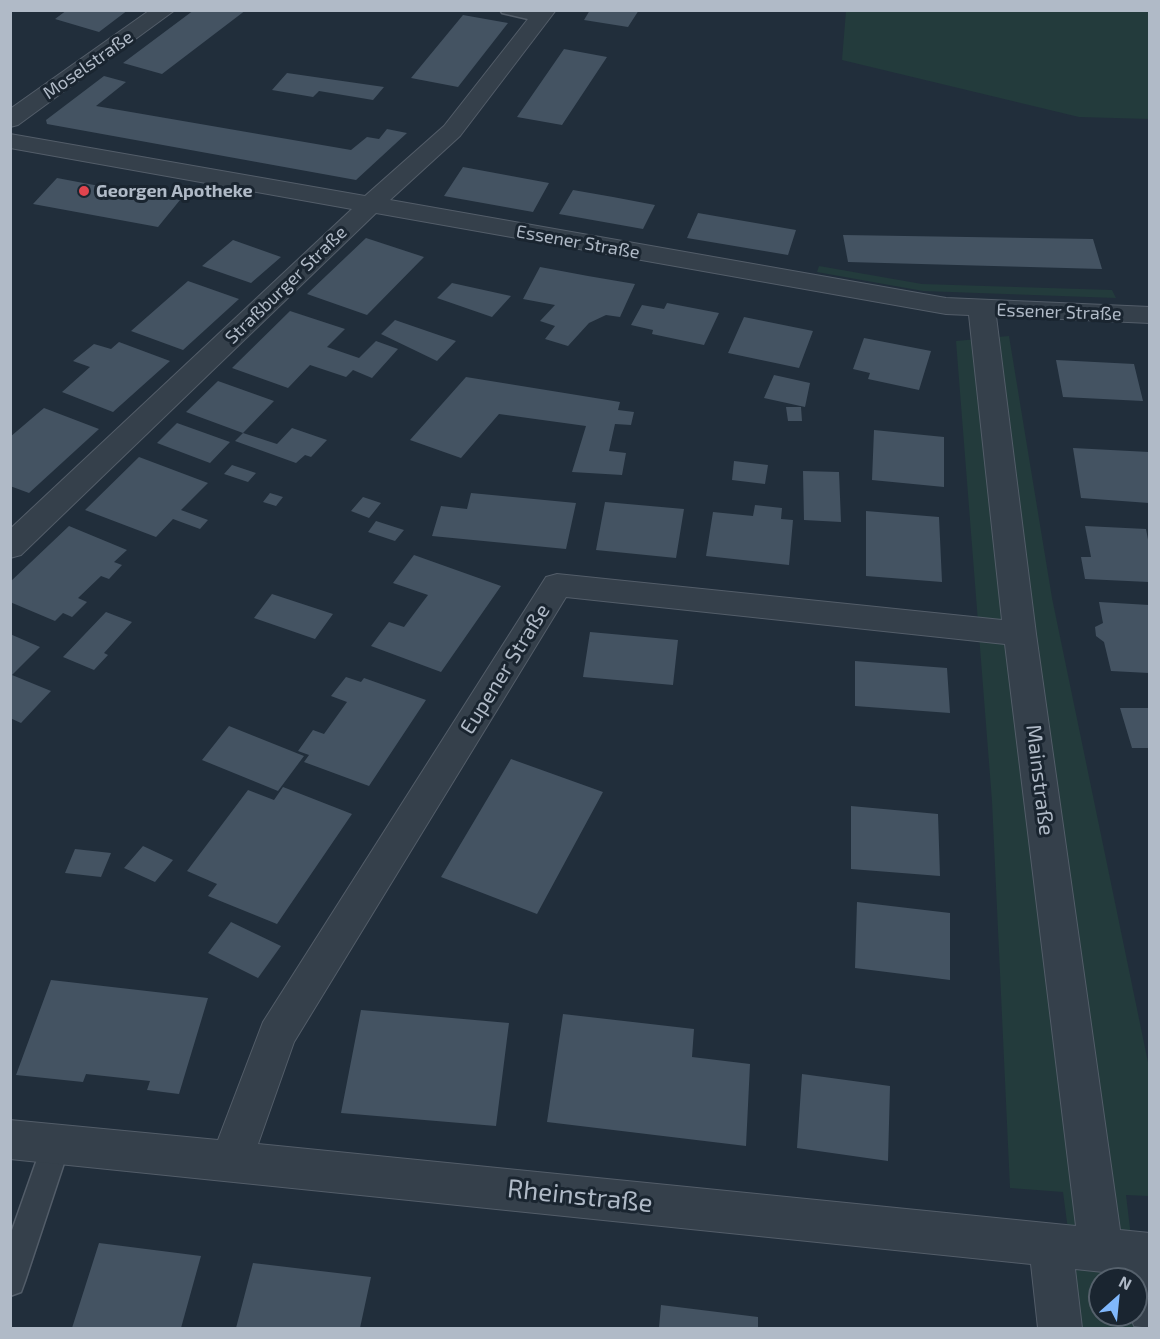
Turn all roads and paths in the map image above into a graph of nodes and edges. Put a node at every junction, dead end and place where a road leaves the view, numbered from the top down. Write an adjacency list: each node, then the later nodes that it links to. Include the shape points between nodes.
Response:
1 (165, 10): 4 (street, Moselstraße)
2 (507, 10): 3 (lane)
3 (543, 14): 6 (street, Straßburger Straße, via 452,131)
4 (10, 120)
5 (10, 141): 6 (street, Essener Straße)
6 (369, 206): 7 (street, Essener Straße, via 934,304); 9 (street, Straßburger Straße)
7 (982, 309): 8 (street, Essener Straße); 10 (street, Mainstraße)
8 (1149, 315)
9 (10, 547)
10 (1020, 634): 13 (street, Eupener Straße, via 557,585 277,1035); 15 (street, Mainstraße)
11 (10, 1139): 12 (street, Rheinstraße)
12 (56, 1145): 13 (street, Rheinstraße); 16 (lane)
13 (232, 1160): 14 (street, Rheinstraße)
14 (1050, 1245): 15 (street, Rheinstraße); 18 (street)
15 (1131, 1253): 17 (street, Mainstraße)
16 (10, 1281)
17 (1149, 1310)
18 (1060, 1329)

